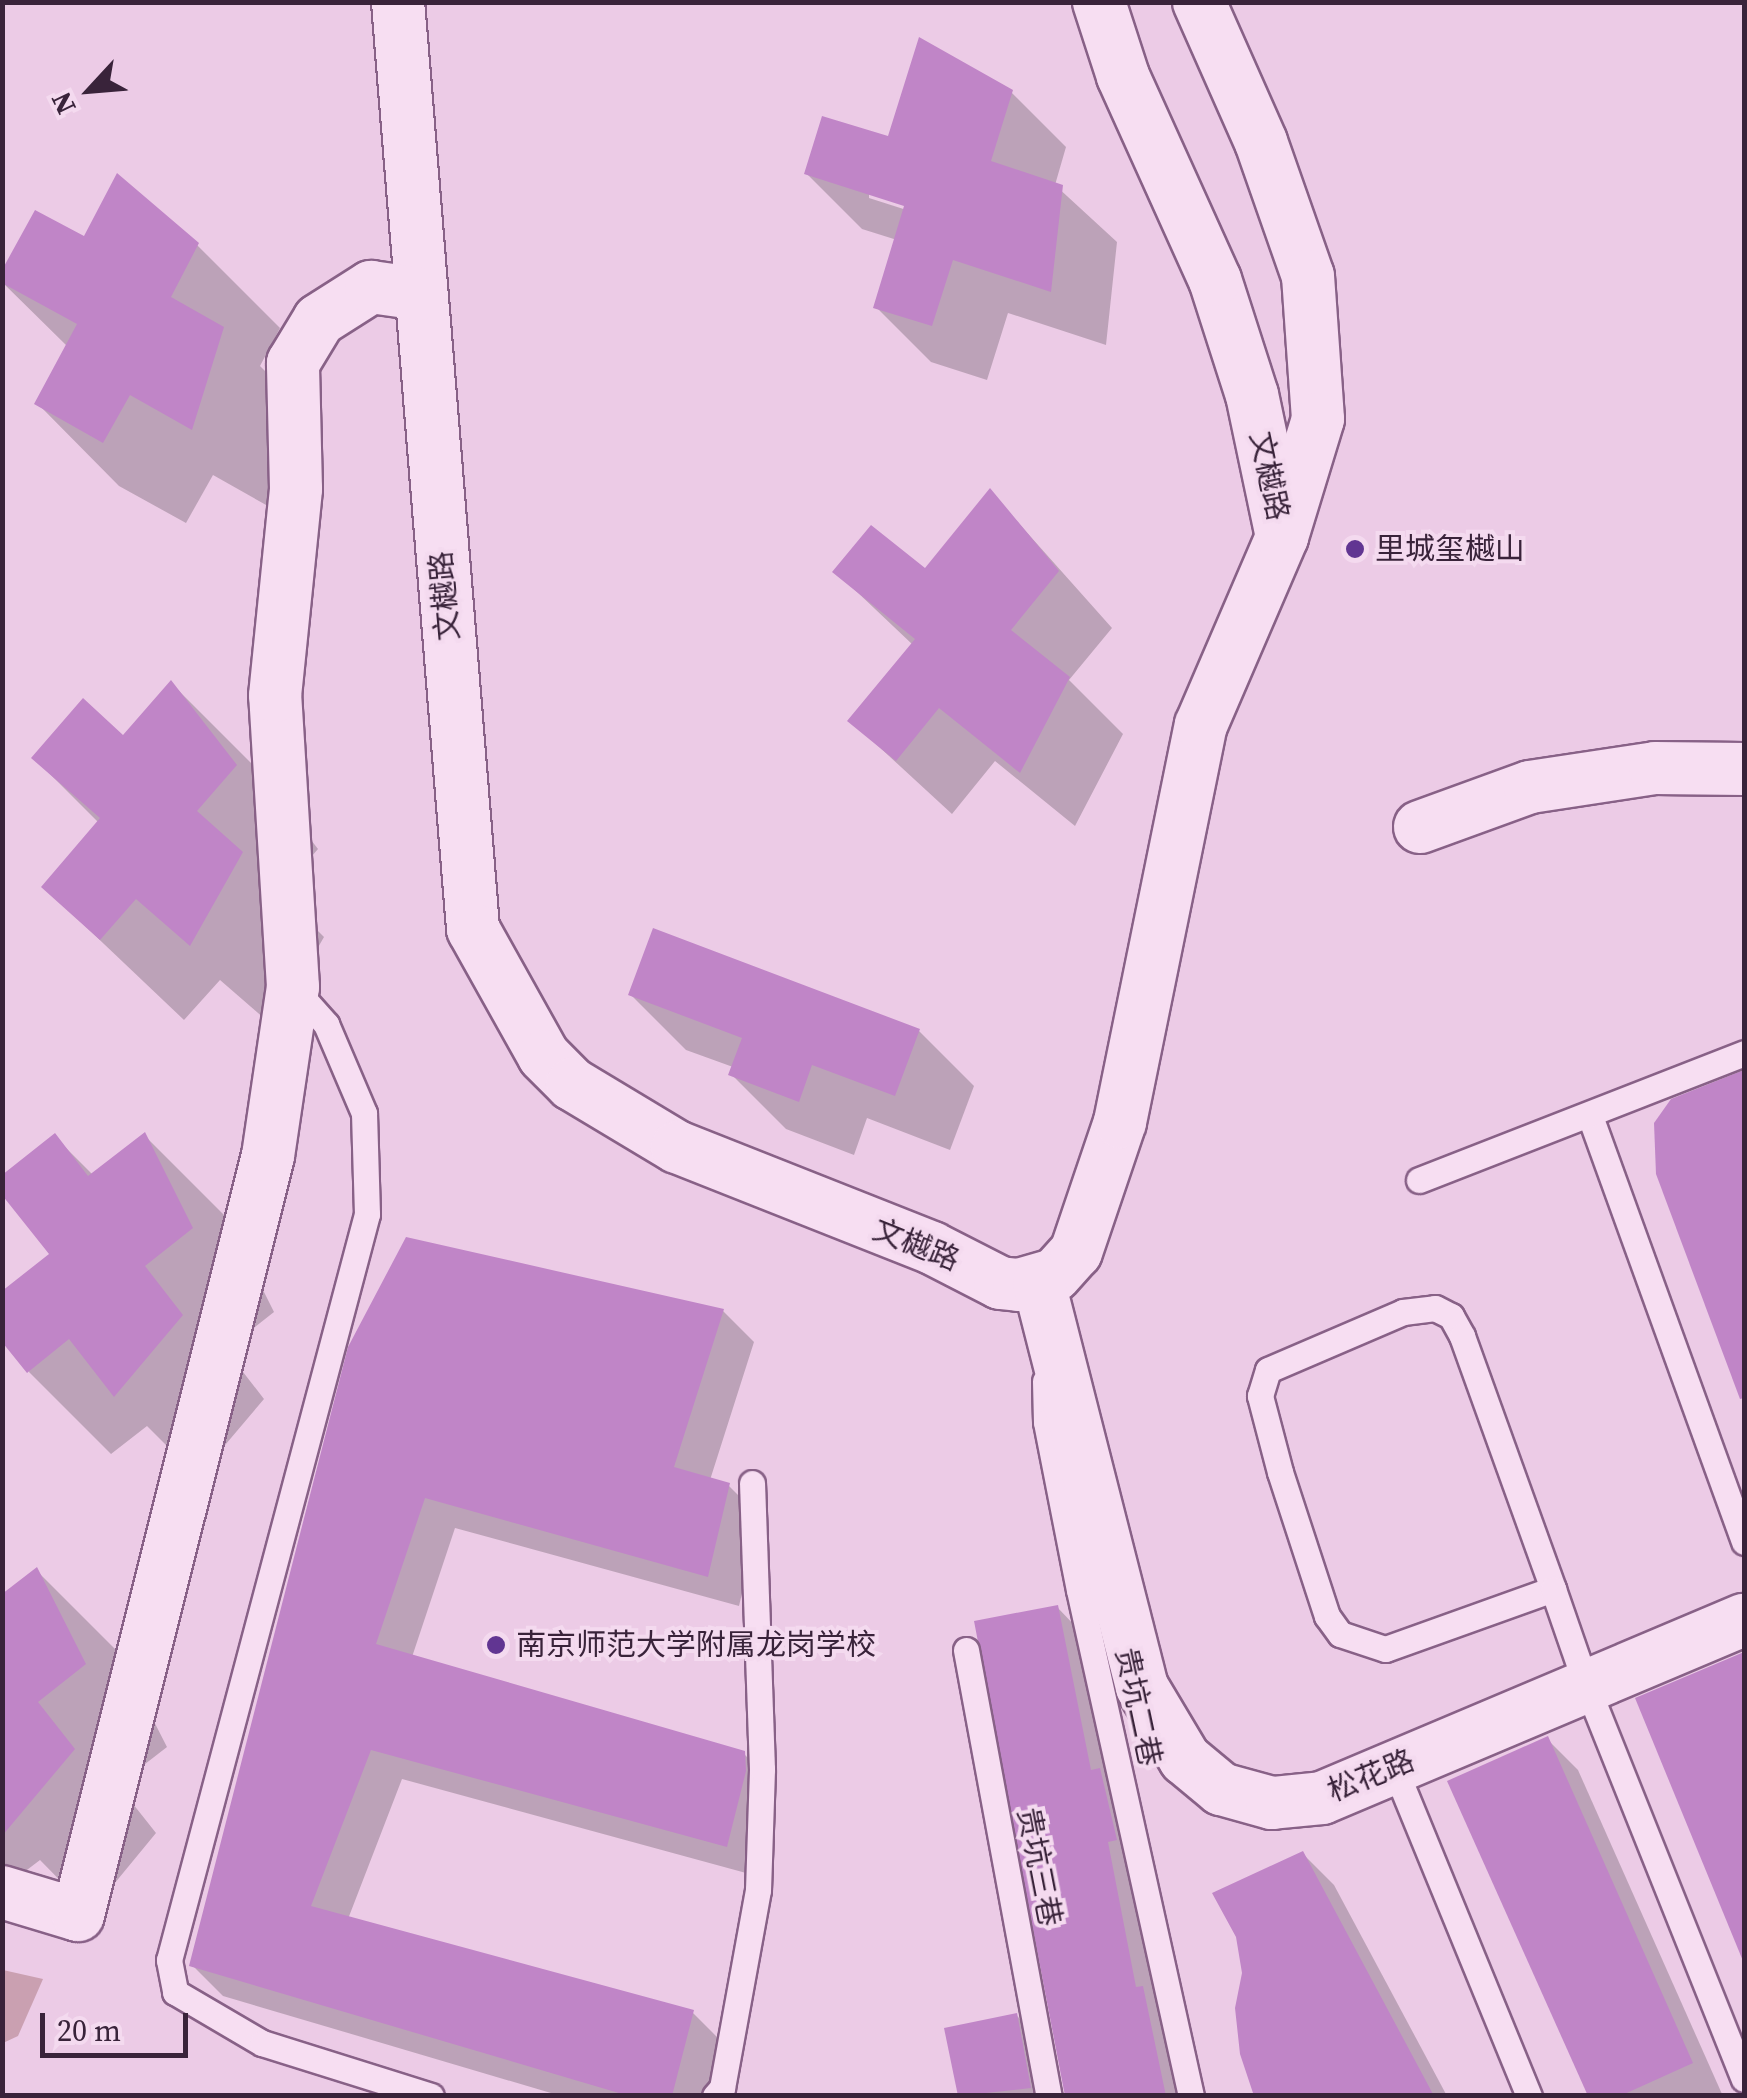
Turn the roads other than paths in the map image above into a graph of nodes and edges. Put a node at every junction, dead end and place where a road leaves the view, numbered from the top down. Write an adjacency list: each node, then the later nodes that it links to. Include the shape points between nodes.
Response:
1 (398, 2): 4 (street, 文樾路)
2 (1099, 2): 5 (street, 文樾路, via 1123,76 1215,280 1252,394)
3 (1198, 2): 5 (street, via 1261,142 1308,276 1318,419)
4 (421, 294): 8 (street, via 371,287 319,320 293,363 296,489 275,696); 12 (street, 文樾路, via 473,928 544,1056 572,1084 677,1147 932,1248)
5 (1282, 537): 12 (street, 文樾路, via 1200,725 1114,1141 1076,1252)
6 (1744, 770): 7 (street, via 1655,768 1530,787)
7 (1420, 828)
8 (293, 987): 20 (street, via 268,1156 78,1915); 22 (lane, via 326,1024 364,1113 367,1214 169,1960 175,1992 262,2043)
9 (1744, 1053): 10 (lane)
10 (1590, 1116): 11 (lane); 14 (lane)
11 (1418, 1180)
12 (1045, 1306): 19 (street, 松花路, via 1142,1687 1184,1759 1220,1790 1272,1802 1322,1798); 25 (lane, 贵坑二巷, via 1046,1422)
13 (752, 1483): 23 (lane, via 762,1769 758,1890 722,2088)
14 (1744, 1542)
15 (1553, 1589): 15 (lane, via 1450,1316 1435,1308 1403,1312 1268,1370 1260,1396 1280,1472 1327,1616 1340,1634 1385,1649); 18 (lane)
16 (1744, 1620): 18 (street, 松花路)
17 (966, 1650): 24 (lane, 贵坑三巷)
18 (1588, 1687): 19 (street, 松花路); 21 (lane)
19 (1394, 1768): 26 (lane)
20 (2, 1892)
21 (1744, 2079)
22 (431, 2096)
23 (715, 2096)
24 (1049, 2096)
25 (1190, 2096)
26 (1529, 2096)

